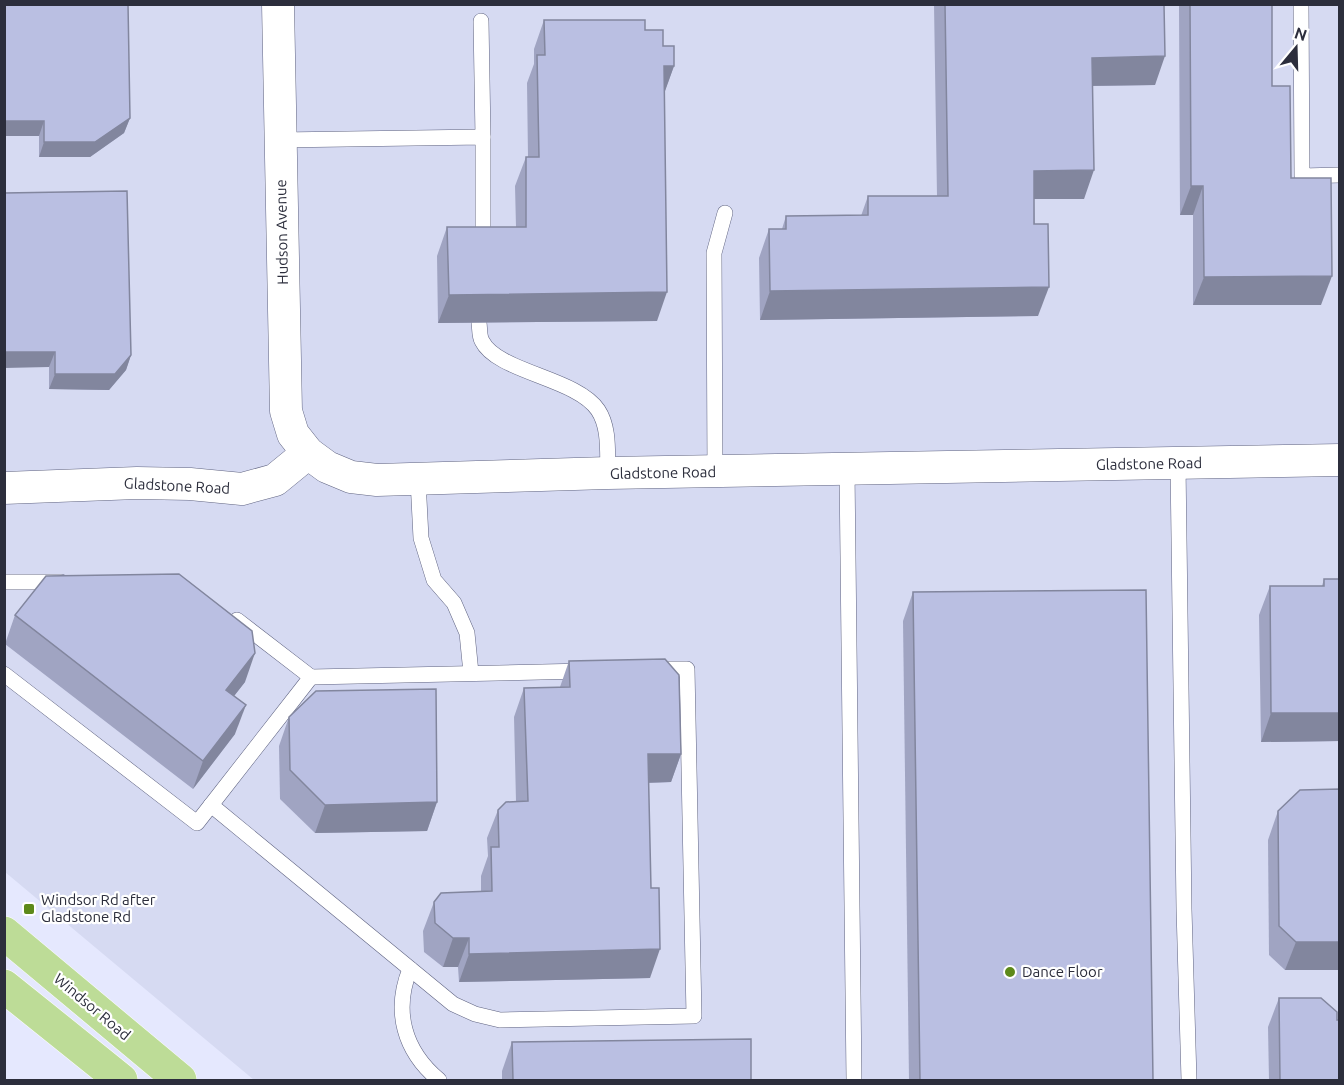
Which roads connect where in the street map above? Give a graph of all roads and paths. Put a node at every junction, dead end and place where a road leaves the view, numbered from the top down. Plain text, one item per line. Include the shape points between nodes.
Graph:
1 (278, 4) edge
2 (1300, 4) edge
3 (481, 21) dead end
4 (483, 137) junction
5 (280, 140) junction
6 (1340, 175) edge
7 (725, 213) dead end
8 (483, 255) edge
9 (479, 323) edge
10 (308, 453) junction
11 (1340, 460) edge
12 (1179, 464) junction
13 (847, 470) junction
14 (715, 472) junction
15 (608, 473) junction
16 (418, 480) junction
17 (4, 488) edge
18 (4, 582) edge
19 (73, 582) edge
20 (222, 608) edge
21 (603, 670) edge
22 (639, 670) edge
23 (471, 673) junction
24 (4, 674) edge
25 (310, 677) junction
26 (211, 805) junction
27 (4, 933) edge
28 (410, 969) junction
29 (4, 986) edge
30 (121, 1080) edge
31 (180, 1080) edge
32 (439, 1080) edge
33 (854, 1080) edge
34 (1189, 1080) edge

1 - 5 street, Hudson Avenue
2 - 6 lane via 1302,176
3 - 4 lane
4 - 5 lane
4 - 8 lane
5 - 10 street, Hudson Avenue via 286,411 293,434
7 - 14 lane via 714,253
9 - 15 lane via 481,340 494,355 585,396 599,411 606,431
10 - 16 street, Gladstone Road via 351,477
10 - 17 street, Gladstone Road via 275,480 242,489 137,483
11 - 12 street, Gladstone Road
12 - 13 street, Gladstone Road
12 - 34 lane
13 - 14 street, Gladstone Road
13 - 33 lane
14 - 15 street, Gladstone Road
15 - 16 street, Gladstone Road
16 - 23 lane via 421,538 434,580 454,603 467,633
18 - 19 lane
20 - 25 lane
21 - 23 lane
22 - 28 lane via 687,669 694,1016 500,1020 453,1004
23 - 25 lane
24 - 26 lane via 197,823
25 - 26 lane
26 - 28 lane
27 - 31 main road, Windsor Road
28 - 32 lane via 401,1002 403,1026 414,1052
29 - 30 main road

